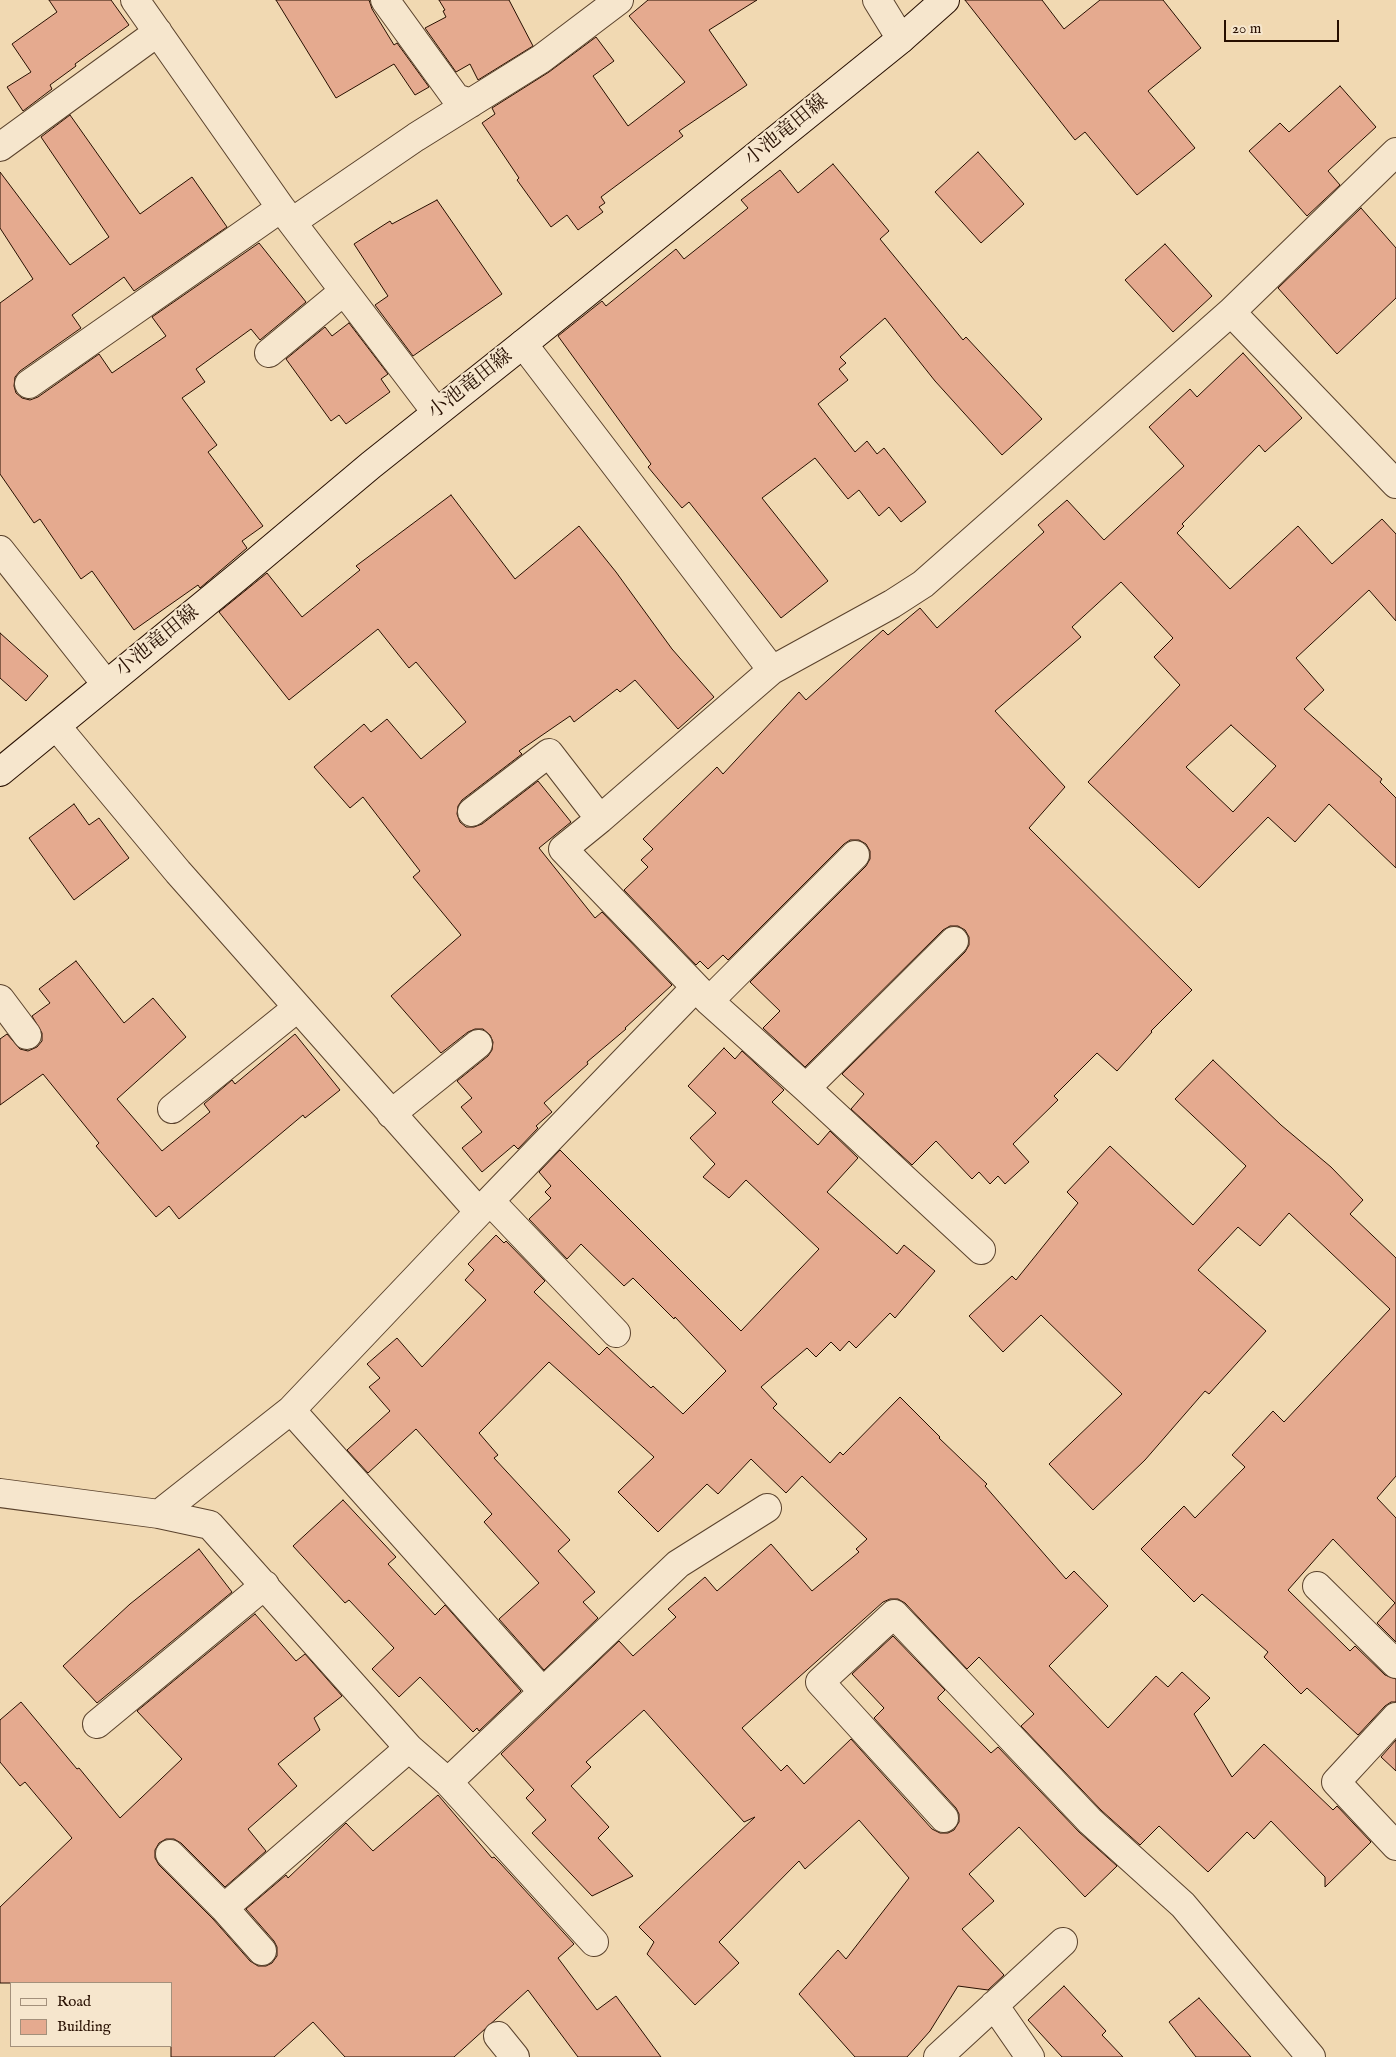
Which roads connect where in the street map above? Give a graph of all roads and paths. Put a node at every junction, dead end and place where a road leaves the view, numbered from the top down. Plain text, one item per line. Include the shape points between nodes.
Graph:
1 (135, 0) edge
2 (385, 0) edge
3 (619, 0) edge
4 (877, 0) edge
5 (945, 0) edge
6 (158, 32) junction
7 (901, 38) junction
8 (471, 102) junction
9 (0, 147) edge
10 (1396, 152) edge
11 (287, 215) junction
12 (344, 291) junction
13 (1231, 312) junction
14 (523, 344) junction
15 (269, 353) dead end
16 (29, 384) dead end
17 (436, 412) junction
18 (1396, 484) edge
19 (0, 550) edge
20 (772, 670) junction
21 (106, 684) junction
22 (57, 726) junction
23 (0, 772) edge
24 (472, 812) dead end
25 (600, 819) junction
26 (855, 854) dead end
27 (954, 941) dead end
28 (702, 995) junction
29 (0, 999) edge
30 (297, 1008) junction
31 (27, 1034) dead end
32 (478, 1044) dead end
33 (806, 1088) junction
34 (172, 1109) dead end
35 (391, 1114) junction
36 (484, 1206) junction
37 (981, 1250) dead end
38 (616, 1333) dead end
39 (291, 1410) junction
40 (0, 1493) edge
41 (767, 1508) dead end
42 (159, 1514) junction
43 (265, 1585) junction
44 (1317, 1586) dead end
45 (1396, 1664) edge
46 (544, 1692) junction
47 (1396, 1717) edge
48 (97, 1724) dead end
49 (409, 1748) junction
50 (448, 1782) junction
51 (944, 1818) dead end
52 (1396, 1846) edge
53 (170, 1854) dead end
54 (224, 1908) junction
55 (594, 1942) dead end
56 (1063, 1942) dead end
57 (262, 1951) dead end
58 (994, 2005) junction
59 (498, 2036) dead end
60 (515, 2057) edge
61 (938, 2057) edge
62 (1030, 2057) edge
63 (1311, 2057) edge

1 - 6 street
2 - 8 street via 456,98
3 - 8 street via 541,59
4 - 7 street
5 - 7 street, 小池竜田線
6 - 9 street
6 - 11 street
7 - 14 street, 小池竜田線
8 - 11 street
10 - 13 street
11 - 12 street
11 - 16 street
12 - 15 street
12 - 17 street
13 - 18 street
13 - 20 street via 922,584
14 - 17 street, 小池竜田線
14 - 20 street
17 - 21 street, 小池竜田線
19 - 21 street
20 - 25 street
21 - 22 street, 小池竜田線
22 - 23 street, 小池竜田線
22 - 30 street
24 - 25 street via 549,753
25 - 28 street via 563,849
26 - 28 street
27 - 33 street
28 - 33 street
28 - 36 street
29 - 31 street
30 - 34 street
30 - 35 street
32 - 35 street
33 - 37 street
35 - 36 street
36 - 38 street
36 - 39 street
39 - 42 street
39 - 46 street
40 - 42 street
41 - 46 street via 678,1564
42 - 43 street via 210,1525
43 - 48 street
43 - 49 street
44 - 45 street
46 - 50 street
47 - 52 street via 1336,1782
49 - 50 street
49 - 54 street
50 - 55 street
51 - 63 street via 820,1682 894,1614 1090,1821 1183,1905
53 - 54 street
54 - 57 street
56 - 58 street
58 - 61 street
58 - 62 street
59 - 60 street

